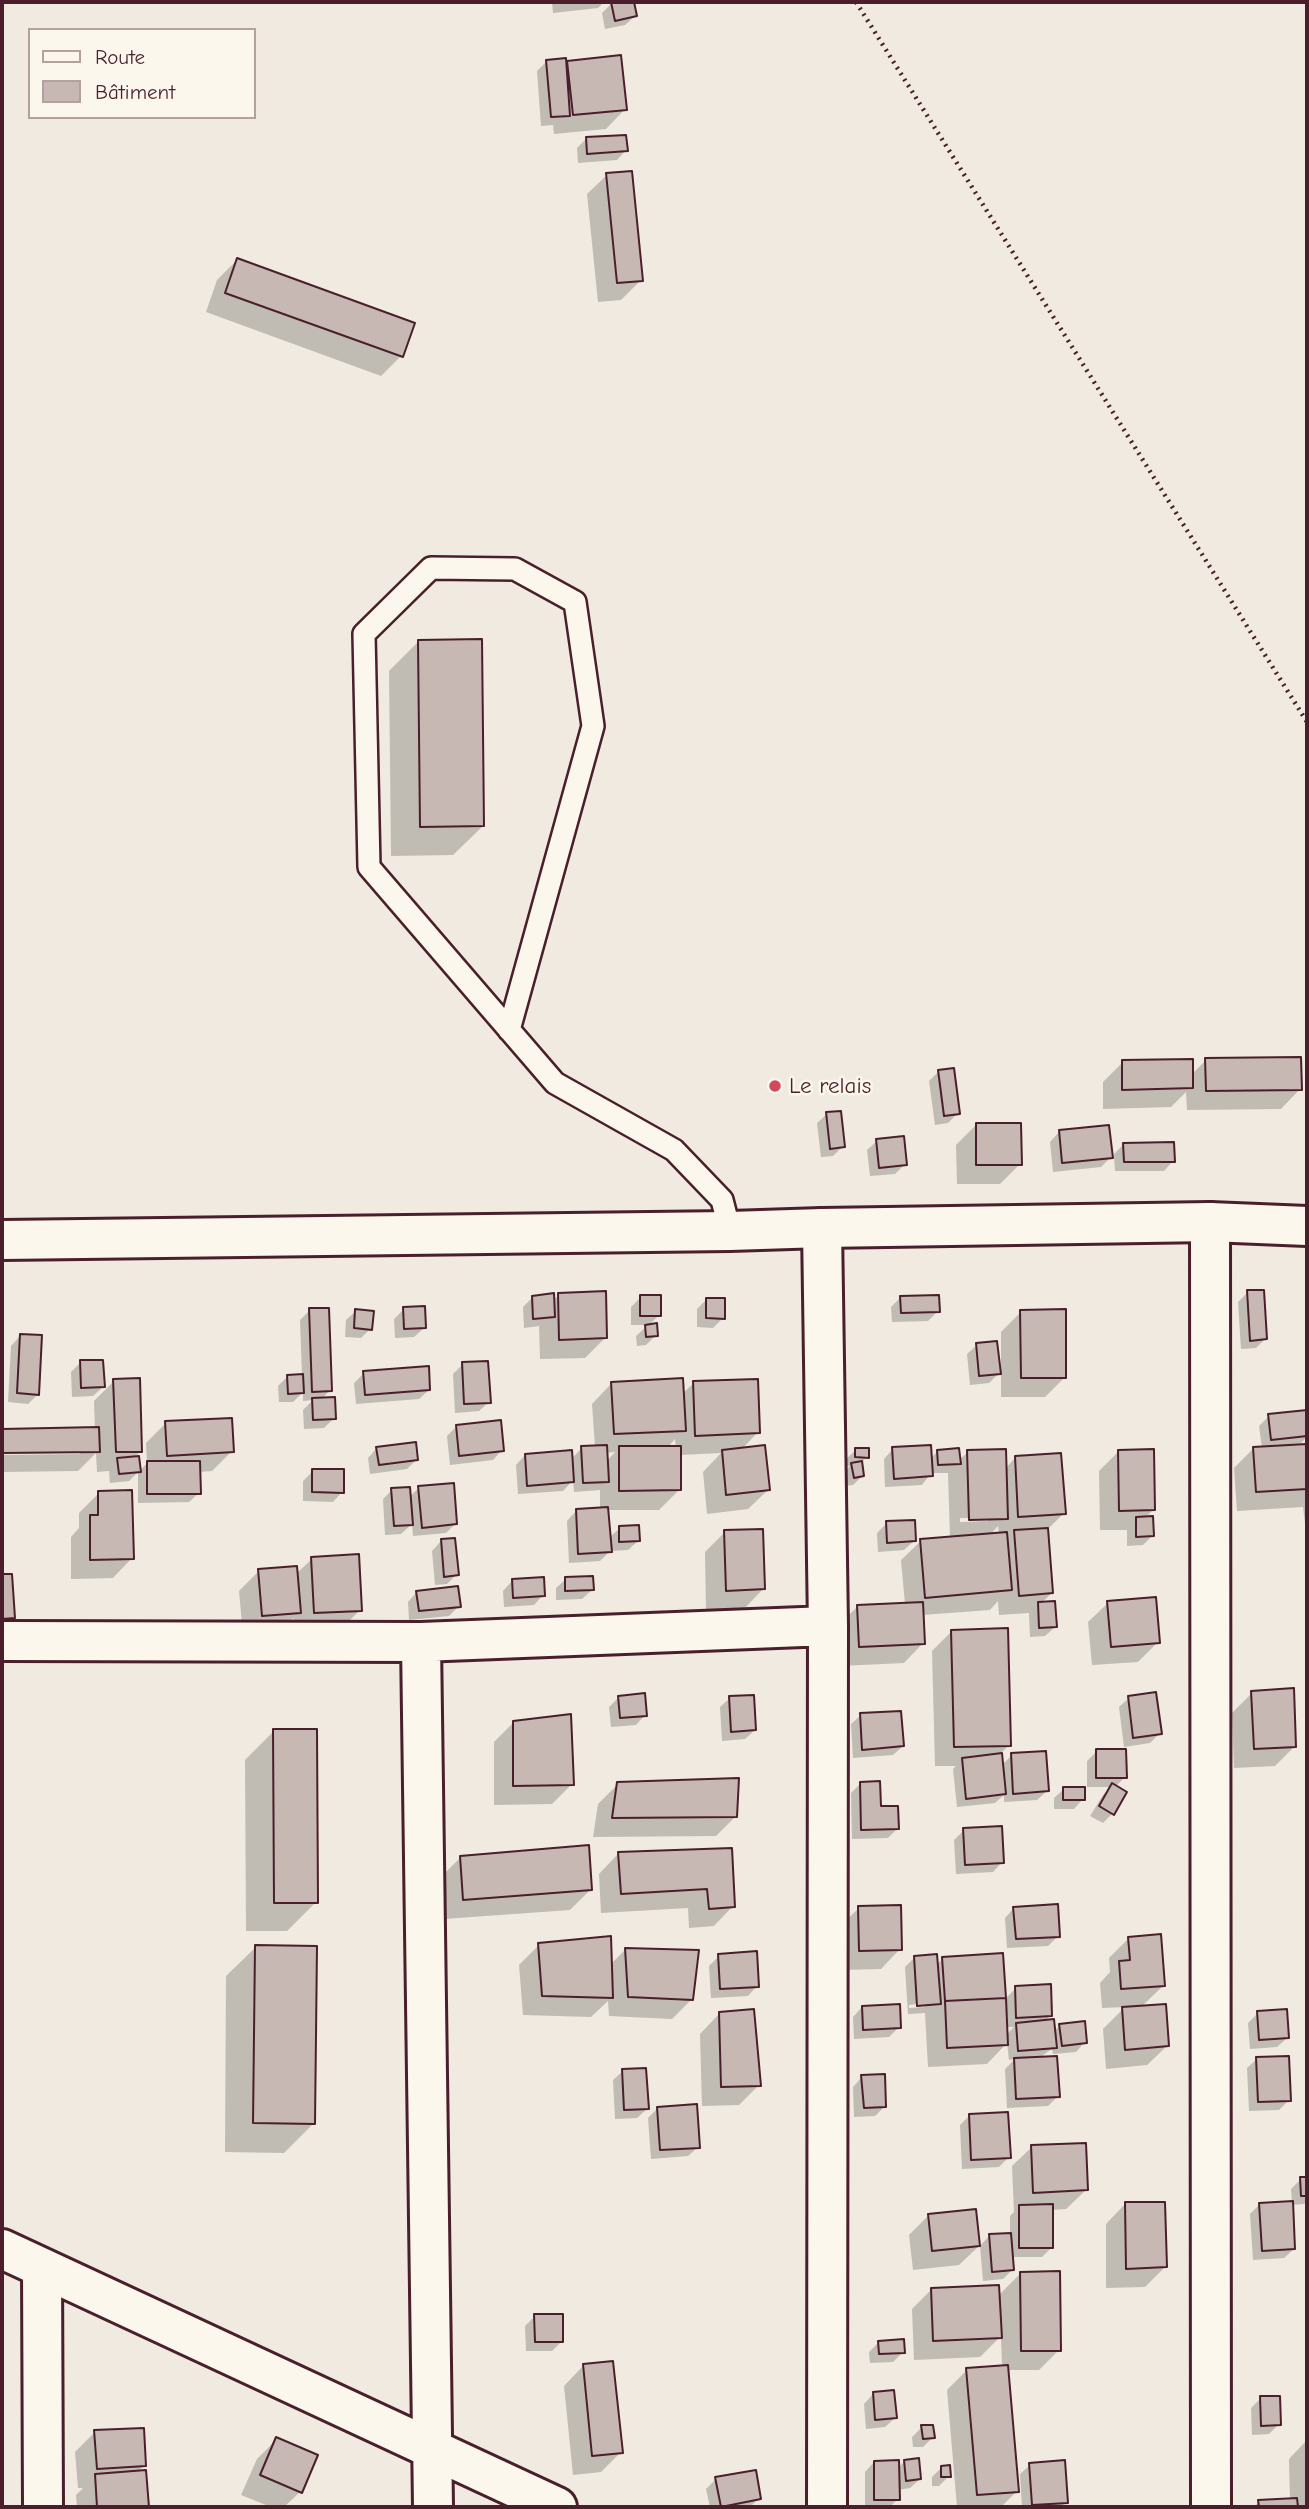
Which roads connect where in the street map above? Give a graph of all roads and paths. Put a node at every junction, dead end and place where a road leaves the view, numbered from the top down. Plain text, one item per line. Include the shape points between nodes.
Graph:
1 (856, 2) edge
2 (1307, 722) edge
3 (509, 1030) junction
4 (1210, 1222) junction
5 (1307, 1226) edge
6 (822, 1228) junction
7 (730, 1231) junction
8 (2, 1240) edge
9 (828, 1626) junction
10 (2, 1641) edge
11 (421, 1642) junction
12 (2, 2249) edge
13 (42, 2268) junction
14 (432, 2449) junction
15 (43, 2507) edge
16 (433, 2507) edge
17 (557, 2507) edge
18 (827, 2507) edge
19 (1211, 2507) edge

1 - 2 path
3 - 3 lane via 369,867 364,634 431,568 515,569 575,603 593,726
3 - 7 lane via 555,1083 674,1150 722,1200
4 - 5 street
4 - 6 street
4 - 19 street
6 - 7 street
6 - 9 street
7 - 8 street
9 - 11 street
9 - 18 street
10 - 11 street
11 - 14 street
12 - 13 street
13 - 14 street
13 - 15 street
14 - 16 street
14 - 17 street

